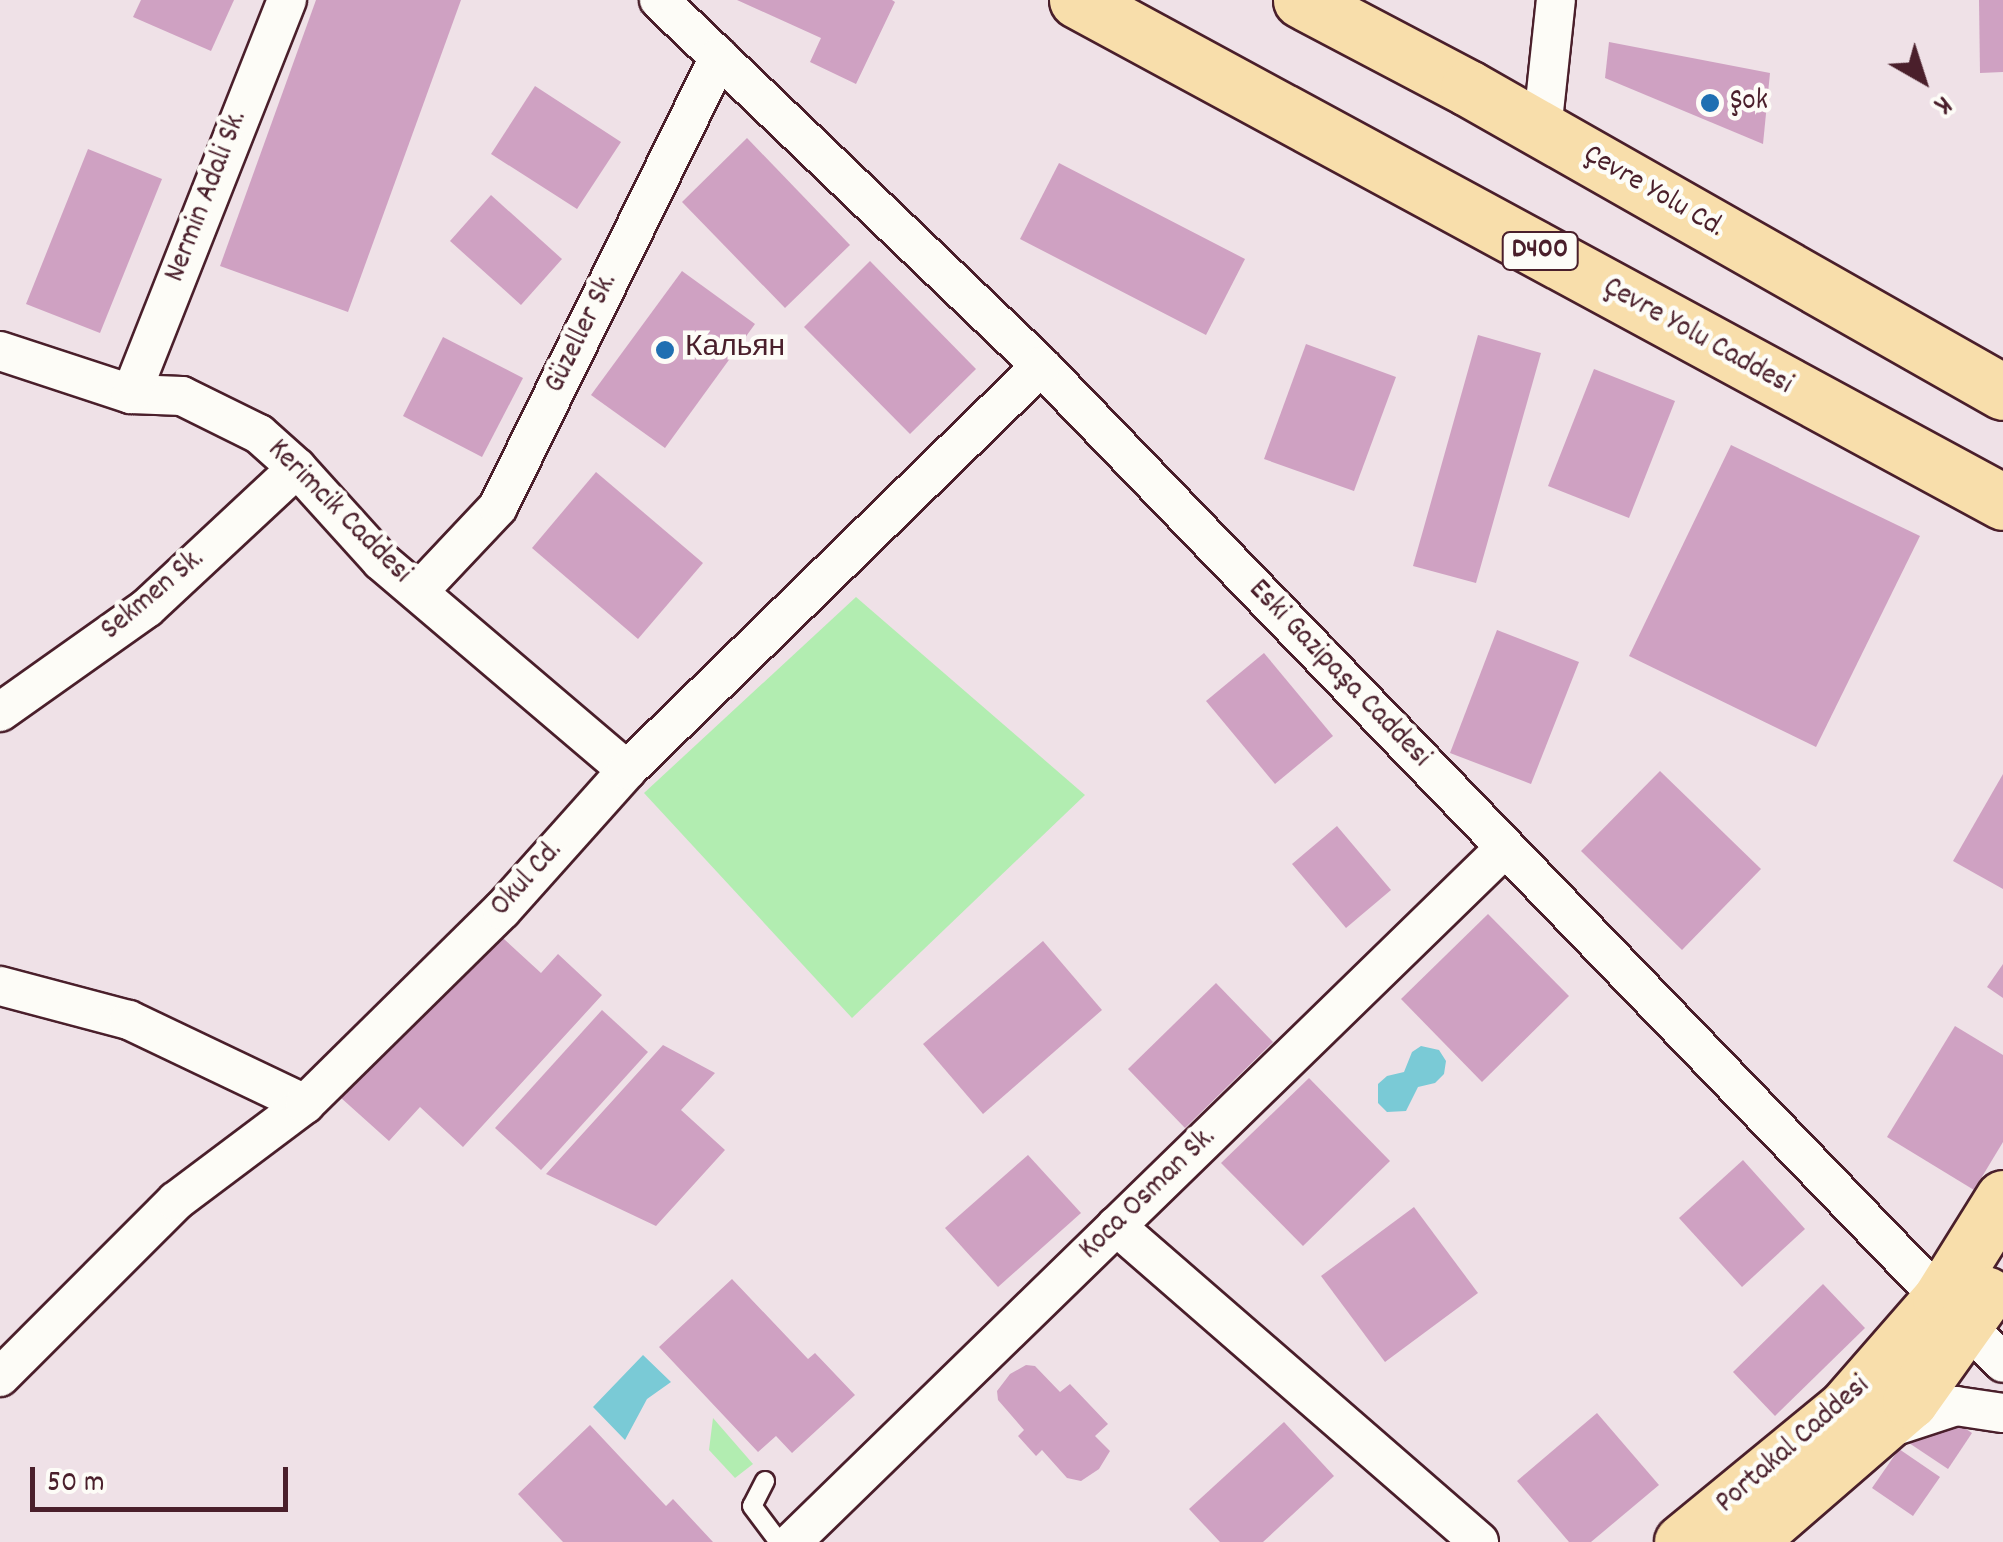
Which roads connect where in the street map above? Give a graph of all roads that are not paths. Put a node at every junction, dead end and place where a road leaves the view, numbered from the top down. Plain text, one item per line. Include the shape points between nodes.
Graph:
1 (287, 0) edge
2 (659, 0) edge
3 (1077, 0) edge
4 (1301, 0) edge
5 (1556, 0) edge
6 (719, 56) junction
7 (1542, 130) junction
8 (0, 351) edge
9 (1041, 366) junction
10 (2003, 392) edge
11 (131, 394) junction
12 (297, 468) junction
13 (2003, 502) edge
14 (418, 592) junction
15 (0, 712) edge
16 (627, 770) junction
17 (1505, 848) junction
18 (0, 986) edge
19 (305, 1104) junction
20 (2003, 1198) edge
21 (1116, 1226) junction
22 (2003, 1268) edge
23 (1953, 1312) junction
24 (2003, 1363) edge
25 (0, 1377) edge
26 (2003, 1413) edge
27 (1879, 1432) junction
28 (764, 1481) dead end
29 (779, 1542) edge
30 (792, 1542) edge
31 (1479, 1542) edge
32 (1682, 1542) edge
33 (1746, 1542) edge

1 - 11 street, Nermin Adali Sk.
2 - 6 street, Eski Gazipaşa Caddesi
3 - 13 main road, Çevre Yolu Caddesi / D400
4 - 7 main road, Çevre Yolu Cd.
5 - 7 street
6 - 9 street, Eski Gazipaşa Caddesi
6 - 14 street, Güzeller Sk. via 498,507
7 - 10 main road, Çevre Yolu Cd.
8 - 11 street, Kerimcik Caddesi
9 - 16 street, Okul Cd.
9 - 17 street, Eski Gazipaşa Caddesi
11 - 12 street, Kerimcik Caddesi via 182,396 259,434
12 - 14 street, Kerimcik Caddesi via 380,561
12 - 15 street, Sekmen Sk. via 146,608
14 - 16 street, Kerimcik Caddesi
16 - 19 street, Okul Cd. via 502,910
17 - 21 street, Koca Osman Sk.
17 - 23 street, Eski Gazipaşa Caddesi
18 - 19 street via 129,1020
19 - 25 street, Okul Cd. via 176,1201
20 - 23 main road, Portakal Caddesi
21 - 30 street, Koca Osman Sk.
21 - 31 street
22 - 23 main road, Portakal Caddesi
23 - 24 street, Eski Gazipaşa Caddesi
23 - 27 main road, Portakal Caddesi via 1910,1400
23 - 32 main road, Portakal Caddesi
26 - 27 street via 1956,1406
27 - 33 main road, Portakal Caddesi
28 - 29 lane via 752,1506

